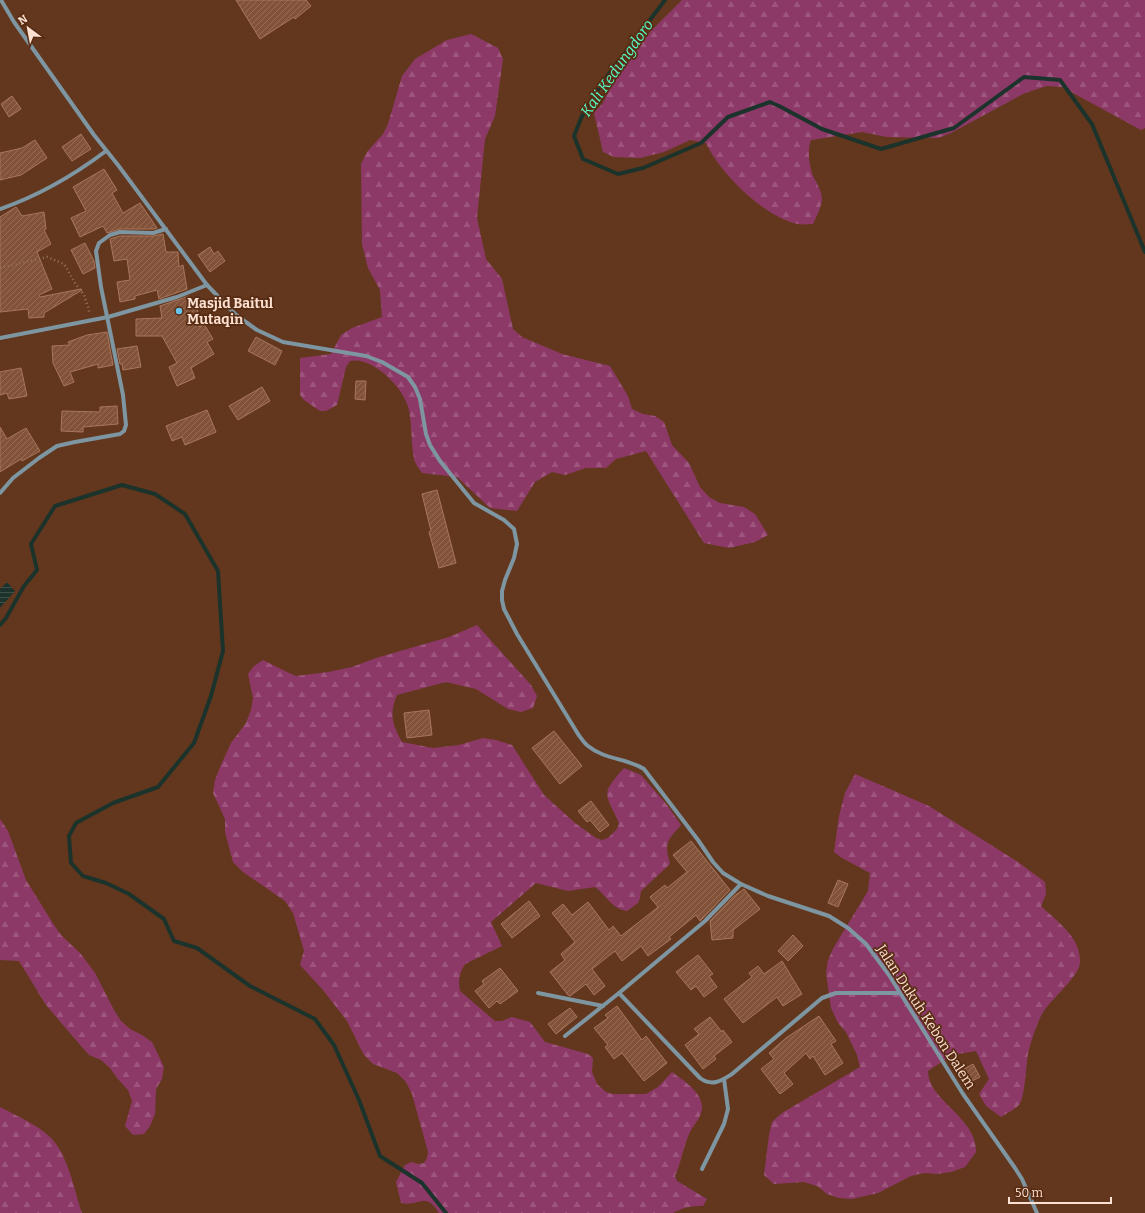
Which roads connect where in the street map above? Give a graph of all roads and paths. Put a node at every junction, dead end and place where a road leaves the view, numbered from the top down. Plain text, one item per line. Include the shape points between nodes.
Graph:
1 (1, 0) edge
2 (106, 151) junction
3 (0, 210) edge
4 (166, 229) junction
5 (0, 268) edge
6 (207, 285) junction
7 (108, 317) junction
8 (88, 320) junction
9 (0, 338) edge
10 (0, 493) edge
11 (741, 884) junction
12 (538, 993) dead end
13 (619, 993) junction
14 (900, 993) junction
15 (603, 1006) junction
16 (566, 1036) dead end
17 (724, 1079) junction
18 (702, 1169) dead end
19 (1036, 1213) edge

1 - 2 street, Jalan Dukuh Kebon Dalem
2 - 3 street via 58,182
2 - 4 street, Jalan Dukuh Kebon Dalem
4 - 6 street, Jalan Dukuh Kebon Dalem
4 - 7 street via 153,233 120,232 99,243 96,251 97,263
5 - 8 path via 47,257 64,264 84,295 89,310
6 - 7 street via 177,297
6 - 11 street, Jalan Dukuh Kebon Dalem via 236,315 272,338 366,356 408,377 416,387 426,434 440,461 474,503 504,520 514,529 517,544 502,591 504,609 578,734 595,751 644,769 718,868
7 - 8 street
7 - 10 street via 123,395 126,425 124,431 120,434 58,446 18,474
8 - 9 street
11 - 13 street via 705,921
11 - 14 street, Jalan Dukuh Kebon Dalem via 768,896 829,916 843,924 866,944
12 - 15 street
13 - 15 street
13 - 17 street via 704,1082 712,1083
14 - 17 street via 836,993 822,998
14 - 19 street, Jalan Dukuh Kebon Dalem via 962,1094 1015,1168
15 - 16 street
17 - 18 street via 728,1109 724,1124

